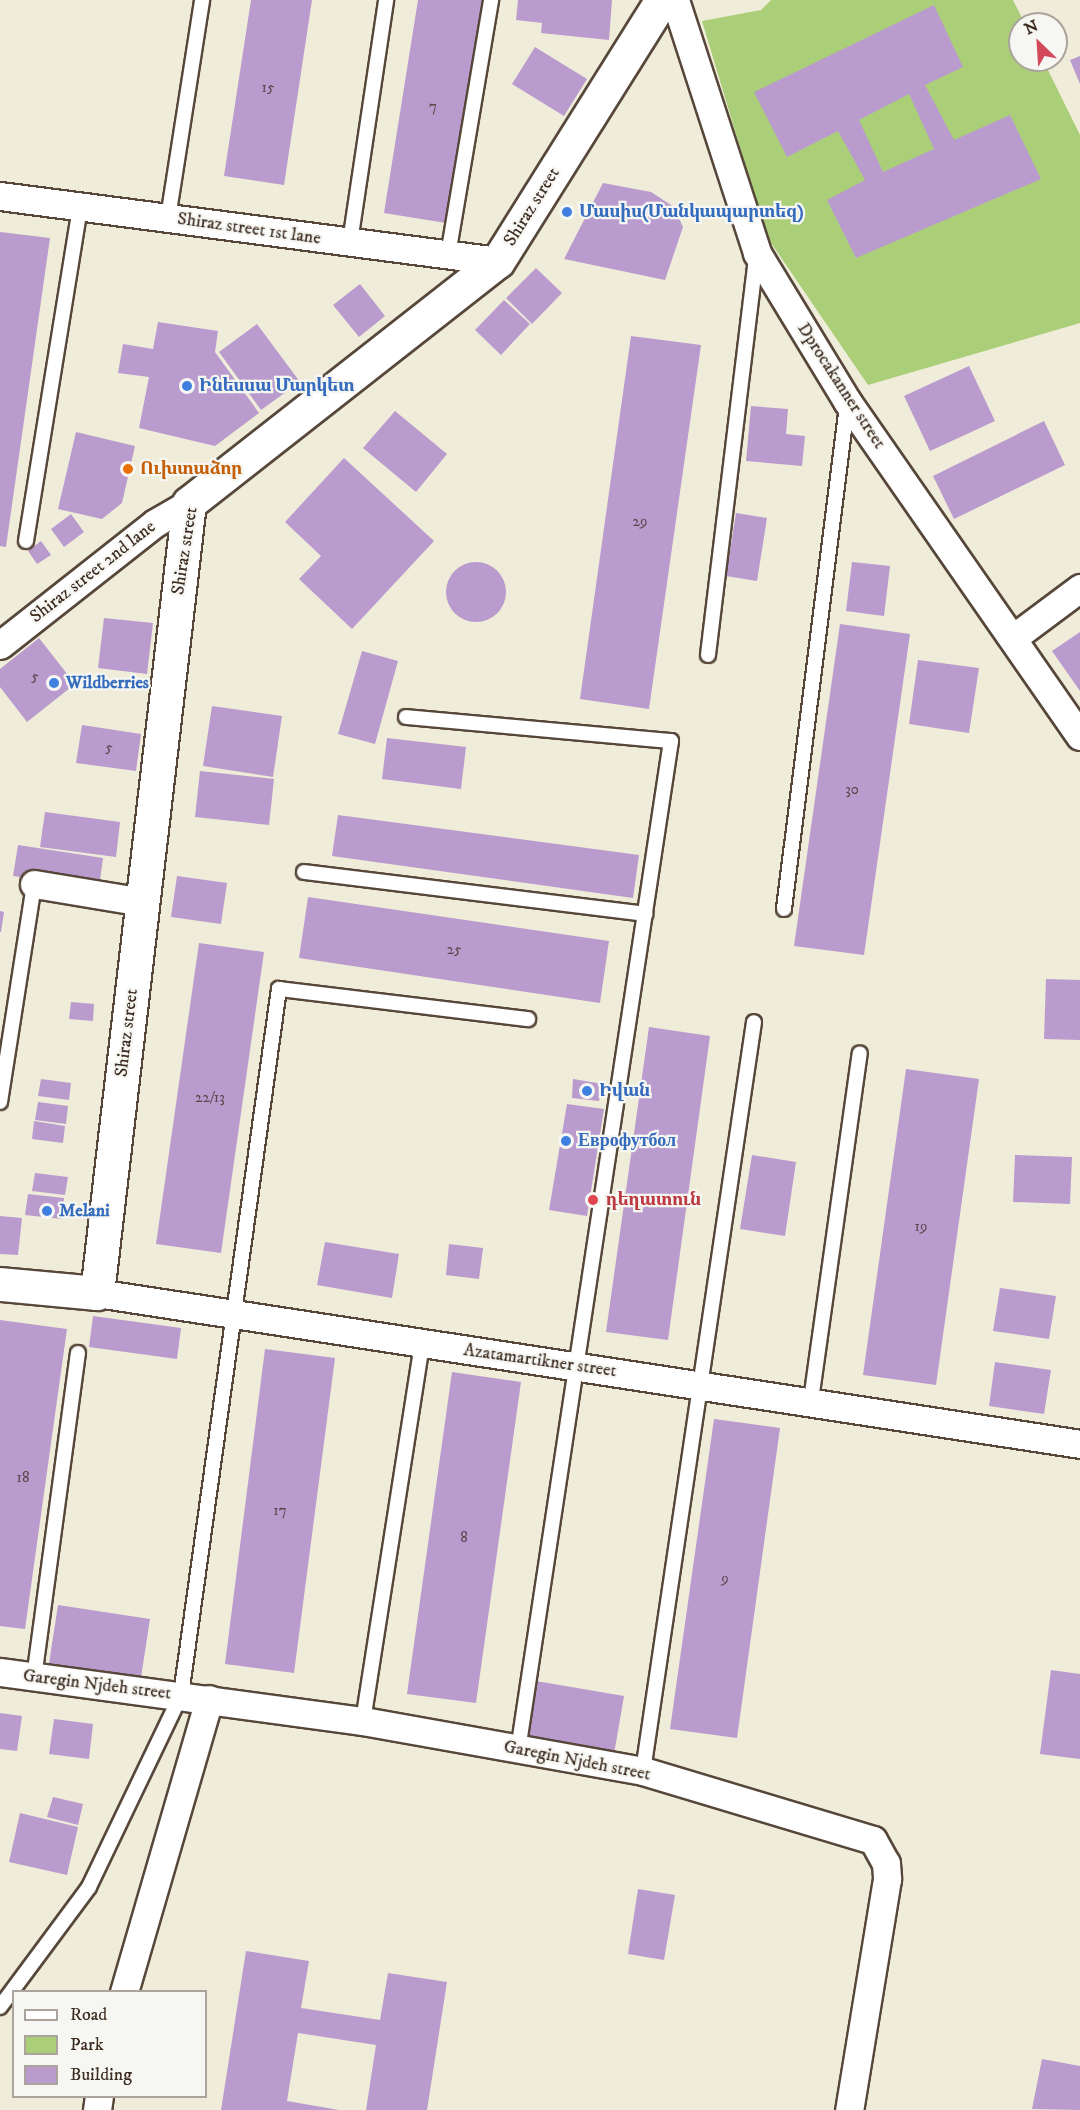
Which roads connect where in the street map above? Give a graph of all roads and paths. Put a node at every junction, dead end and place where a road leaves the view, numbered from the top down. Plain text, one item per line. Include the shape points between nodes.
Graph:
1 (202, 0) edge
2 (386, 0) edge
3 (491, 0) edge
4 (662, 0) edge
5 (675, 0) edge
6 (0, 196) edge
7 (80, 207) junction
8 (168, 218) junction
9 (350, 242) junction
10 (757, 253) junction
11 (448, 255) junction
12 (498, 261) junction
13 (847, 401) junction
14 (189, 503) junction
15 (26, 541) dead end
16 (1080, 588) edge
17 (1013, 638) junction
18 (0, 645) edge
19 (708, 655) dead end
20 (405, 717) dead end
21 (1080, 736) edge
22 (304, 872) dead end
23 (34, 884) joint
24 (142, 902) junction
25 (784, 909) dead end
26 (645, 914) junction
27 (528, 1019) dead end
28 (754, 1022) dead end
29 (860, 1053) dead end
30 (0, 1102) edge
31 (0, 1284) edge
32 (97, 1293) junction
33 (234, 1315) junction
34 (422, 1344) junction
35 (78, 1353) dead end
36 (576, 1366) junction
37 (700, 1384) junction
38 (811, 1400) junction
39 (1080, 1444) edge
40 (0, 1672) edge
41 (34, 1678) junction
42 (181, 1695) junction
43 (209, 1699) junction
44 (363, 1720) junction
45 (518, 1750) junction
46 (643, 1771) junction
47 (13, 1990) edge
48 (125, 1990) edge
49 (12, 1991) edge
50 (0, 2007) edge
51 (849, 2110) edge

1 - 8 lane
2 - 9 lane
3 - 11 lane
4 - 12 street, Shiraz street
5 - 10 street, Dprocakanner street
6 - 7 street, Shiraz street 1st lane
7 - 8 street, Shiraz street 1st lane
7 - 15 lane
8 - 9 street, Shiraz street 1st lane
9 - 11 street, Shiraz street 1st lane
10 - 13 street, Dprocakanner street
10 - 19 lane
11 - 12 street, Shiraz street 1st lane
12 - 14 street, Shiraz street
13 - 17 street, Dprocakanner street
13 - 25 lane
14 - 18 street, Shiraz street 2nd lane via 155,523
14 - 24 street, Shiraz street
16 - 17 street
17 - 21 street, Dprocakanner street
20 - 26 lane via 671,741
22 - 26 lane
23 - 24 street
23 - 30 lane
24 - 32 street, Shiraz street
26 - 36 lane
27 - 33 lane via 279,989
28 - 37 lane
29 - 38 lane
31 - 32 street, Azatamartikner street
32 - 33 street, Azatamartikner street
33 - 34 street, Azatamartikner street
33 - 42 lane
34 - 36 street, Azatamartikner street
34 - 44 lane
35 - 41 lane
36 - 37 street, Azatamartikner street
36 - 45 lane
37 - 38 street, Azatamartikner street
37 - 46 lane
38 - 39 street, Azatamartikner street
40 - 41 street, Garegin Njdeh street
41 - 42 street, Garegin Njdeh street
42 - 43 street, Garegin Njdeh street
42 - 47 lane via 89,1887
43 - 44 street, Garegin Njdeh street
43 - 48 street
44 - 45 street, Garegin Njdeh street
45 - 46 street, Garegin Njdeh street
46 - 51 street, Garegin Njdeh street via 873,1840 886,1863 887,1879
49 - 50 lane

